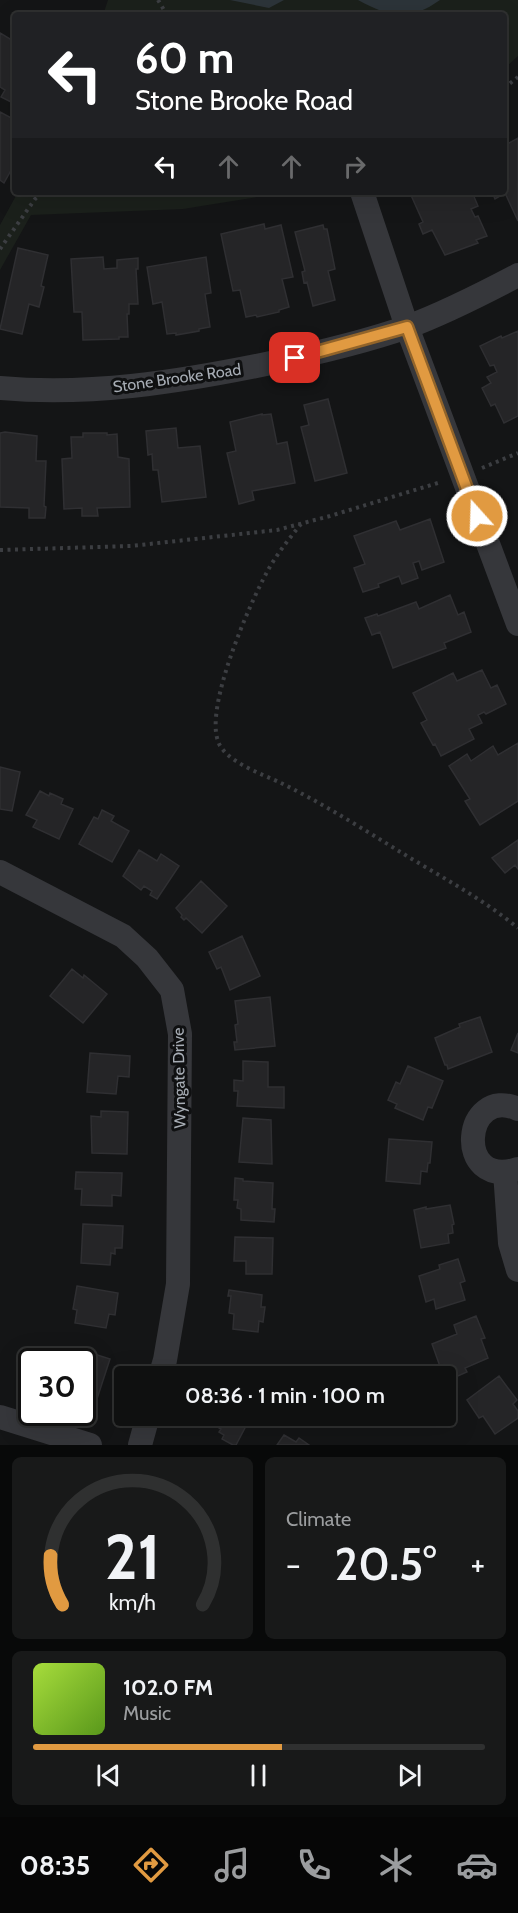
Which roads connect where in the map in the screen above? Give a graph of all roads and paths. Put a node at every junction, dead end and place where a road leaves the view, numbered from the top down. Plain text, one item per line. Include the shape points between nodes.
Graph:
1 (40, 195) edge
2 (363, 195) edge
3 (0, 249) edge
4 (518, 274) edge
5 (407, 327) junction
6 (0, 388) edge
7 (518, 453) edge
8 (462, 476) junction
9 (301, 524) junction
10 (0, 550) edge
11 (518, 624) edge
12 (0, 872) edge
13 (518, 928) edge
14 (518, 1109) edge
15 (512, 1170) edge
16 (518, 1270) edge
17 (163, 1366) edge
18 (0, 1417) edge
19 (145, 1426) edge
20 (90, 1445) edge
21 (140, 1445) edge

1 - 3 path
2 - 5 street
4 - 5 street, Stone Brooke Road
5 - 6 street, Stone Brooke Road via 316,353 152,385 74,390
5 - 8 street
7 - 8 path
8 - 9 path
8 - 11 street
9 - 10 path via 131,546
9 - 13 path via 267,573 240,633 220,692 215,724 218,742 227,755 392,846 494,908
12 - 17 street, Wyngate Drive via 123,936 172,990 180,1034 178,1284
14 - 15 street via 493,1108 484,1113 473,1130 473,1150 478,1159 495,1170
15 - 16 street via 510,1244
18 - 20 street
19 - 21 street

